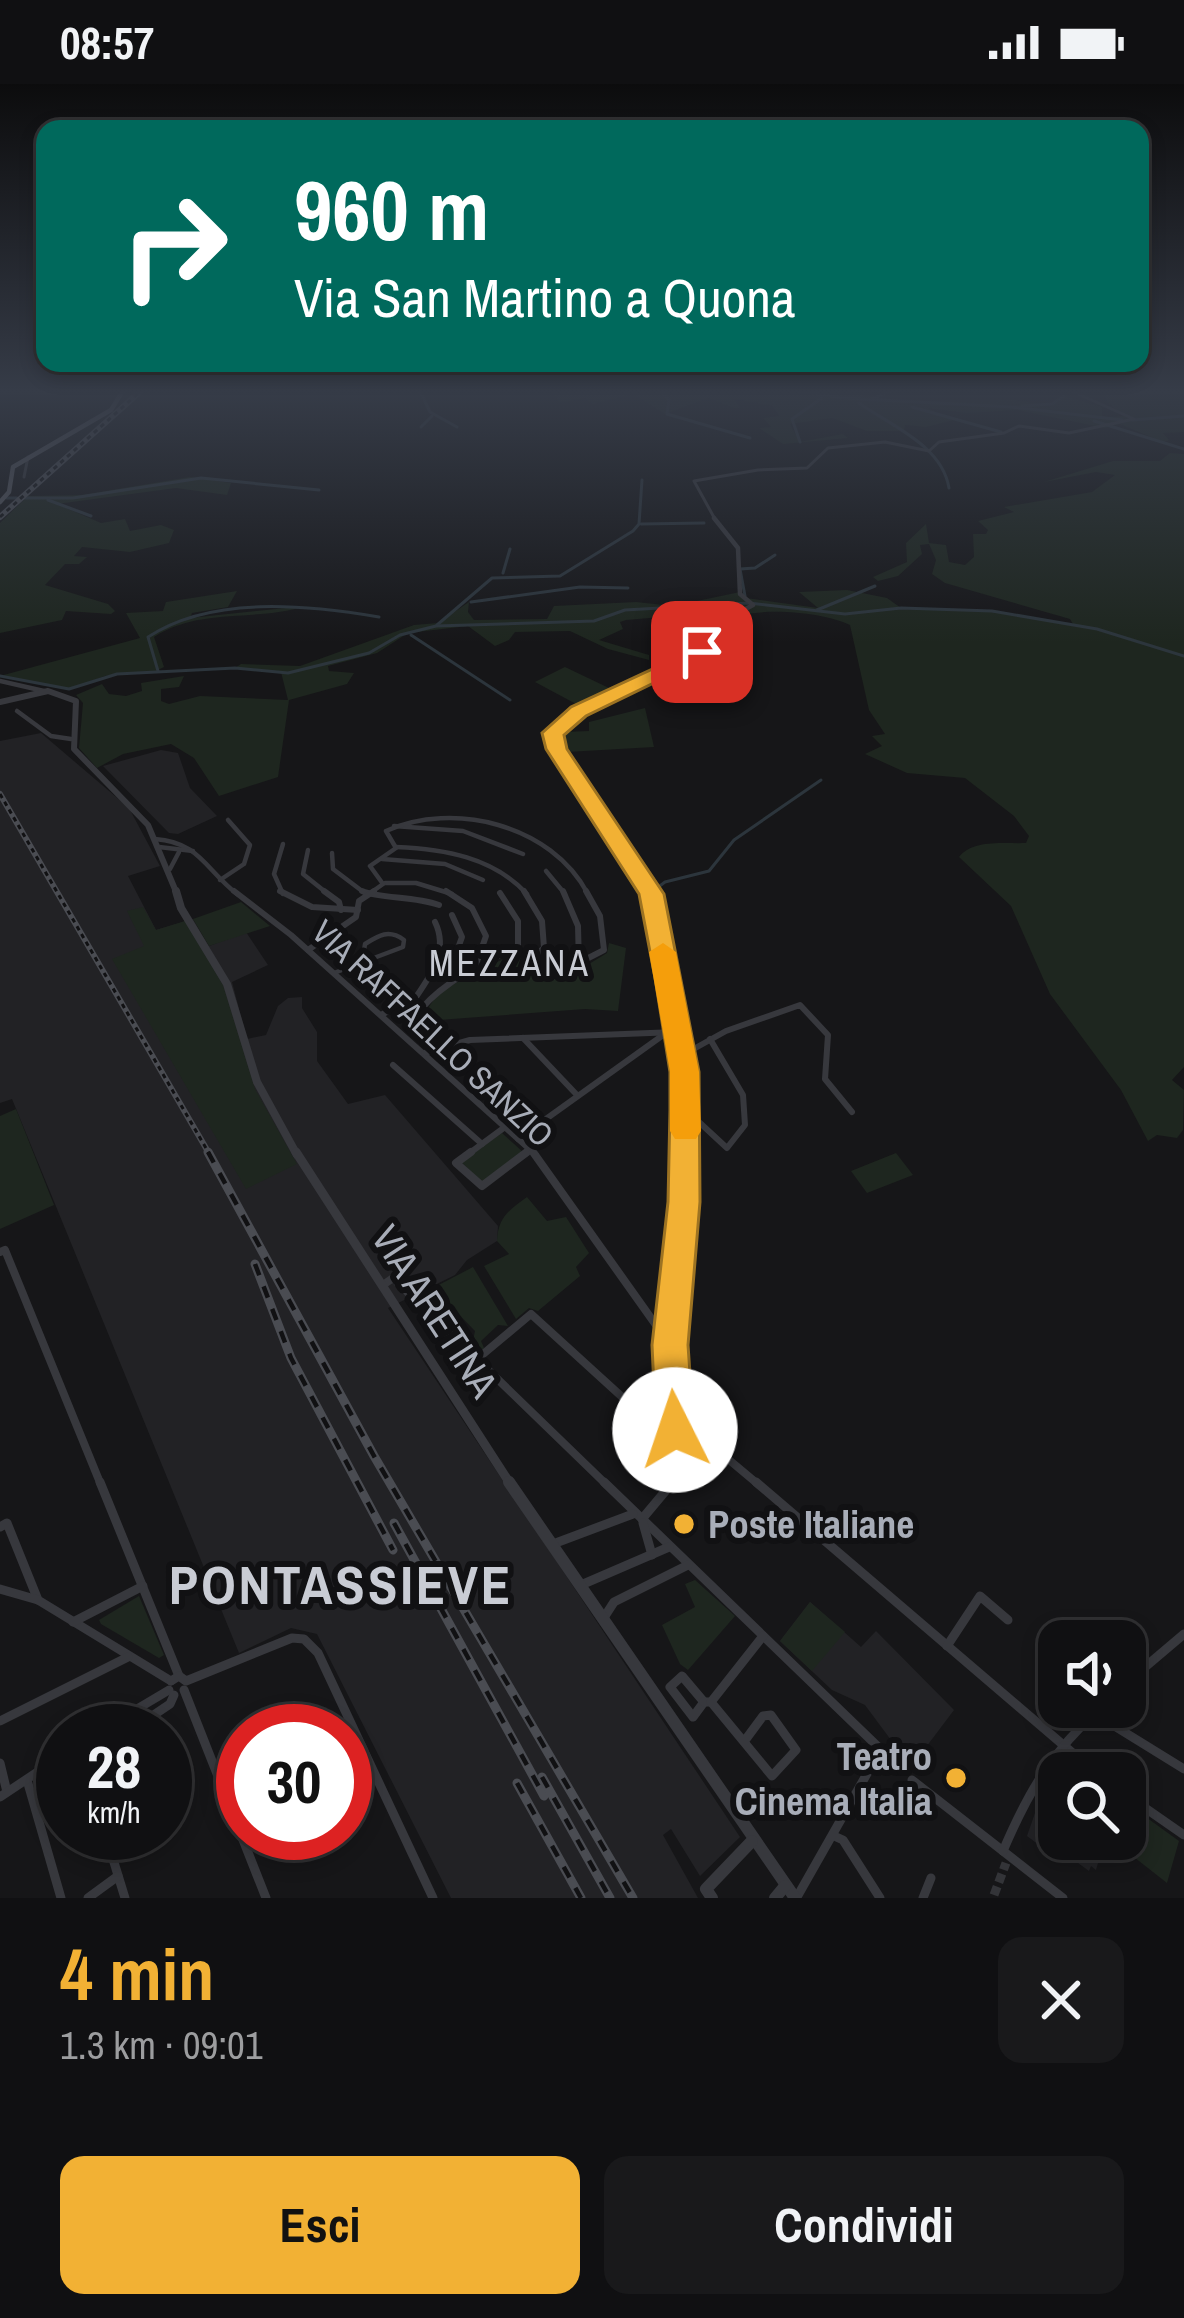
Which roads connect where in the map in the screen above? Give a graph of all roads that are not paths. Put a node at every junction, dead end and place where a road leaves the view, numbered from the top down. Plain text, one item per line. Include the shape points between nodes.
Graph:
1 (12, 474) edge
2 (25, 474) edge
3 (737, 474) edge
4 (23, 477) dead end
5 (0, 502) edge
6 (0, 682) edge
7 (17, 691) junction
8 (0, 702) edge
9 (17, 711) dead end
10 (71, 739) junction
11 (228, 820) dead end
12 (396, 824) junction
13 (159, 842) junction
14 (283, 844) dead end
15 (396, 847) junction
16 (185, 849) junction
17 (308, 850) dead end
18 (196, 853) junction
19 (332, 853) dead end
20 (523, 854) dead end
21 (378, 858) junction
22 (170, 869) junction
23 (546, 871) dead end
24 (220, 880) junction
25 (483, 880) dead end
26 (384, 883) junction
27 (500, 893) dead end
28 (368, 895) junction
29 (439, 905) dead end
30 (341, 910) junction
31 (358, 910) junction
32 (452, 915) dead end
33 (435, 922) dead end
34 (308, 950) junction
35 (518, 951) junction
36 (363, 957) junction
37 (533, 957) junction
38 (578, 967) junction
39 (474, 970) junction
40 (334, 973) junction
41 (452, 981) junction
42 (409, 1009) junction
43 (381, 1015) junction
44 (670, 1034) junction
45 (523, 1038) junction
46 (710, 1039) junction
47 (424, 1053) junction
48 (681, 1056) junction
49 (393, 1065) dead end
50 (577, 1095) junction
51 (686, 1110) junction
52 (852, 1112) dead end
53 (505, 1127) junction
54 (518, 1139) junction
55 (482, 1144) junction
56 (530, 1150) junction
57 (0, 1252) edge
58 (380, 1286) junction
59 (670, 1345) junction
60 (476, 1360) junction
61 (674, 1425) junction
62 (638, 1517) junction
63 (0, 1527) edge
64 (553, 1544) junction
65 (669, 1546) junction
66 (652, 1555) junction
67 (688, 1565) junction
68 (581, 1585) junction
69 (142, 1586) junction
70 (0, 1589) edge
71 (38, 1600) junction
72 (603, 1620) junction
73 (1008, 1620) dead end
74 (73, 1622) junction
75 (763, 1636) junction
76 (1183, 1636) edge
77 (947, 1646) junction
78 (128, 1657) junction
79 (1146, 1667) edge
80 (177, 1686) junction
81 (146, 1704) edge
82 (170, 1704) edge
83 (0, 1721) edge
84 (1078, 1728) edge
85 (1124, 1728) edge
86 (746, 1739) junction
87 (1059, 1746) junction
88 (880, 1749) junction
89 (1067, 1752) edge
90 (0, 1763) edge
91 (900, 1768) dead end
92 (1184, 1769) edge
93 (36, 1774) edge
94 (27, 1780) junction
95 (912, 1780) dead end
96 (4, 1795) edge
97 (1146, 1809) edge
98 (1184, 1835) edge
99 (834, 1836) junction
100 (752, 1841) junction
101 (1006, 1856) junction
102 (113, 1860) edge
103 (118, 1876) junction
104 (931, 1878) dead end
105 (788, 1895) edge
106 (61, 1898) edge
107 (88, 1898) edge
108 (125, 1898) edge
109 (266, 1898) edge
110 (433, 1898) edge
111 (712, 1898) edge
112 (880, 1898) edge
113 (923, 1898) edge
114 (1063, 1898) edge

1 - 5 main road
2 - 4 street
3 - 44 street via 694,481 738,548 740,594 753,605 728,618 702,652 578,712 553,733 652,894
6 - 7 street, VIA ARETINA
7 - 8 street, VIA ARETINA
7 - 10 street, VIA ARETINA via 76,702
9 - 10 street, VIA ARETINA via 51,736
10 - 13 street, VIA ARETINA
11 - 24 street via 250,848 242,866
12 - 15 street via 385,835
12 - 20 street via 468,832
12 - 38 street via 417,814 476,820 557,856 590,893 604,931 603,952
13 - 16 street
13 - 18 street, VIA RAFFAELLO SANZIO via 179,841
13 - 22 street, VIA ARETINA
14 - 30 street via 277,885 304,905
15 - 21 street
15 - 37 street via 460,853 514,882 542,921 544,949
16 - 18 street
16 - 22 street
17 - 30 street via 304,875
18 - 24 street, VIA RAFFAELLO SANZIO
19 - 28 street via 334,871
21 - 25 street via 445,864
21 - 26 street via 370,867
22 - 58 street, VIA ARETINA via 179,904 227,984 272,1115
23 - 38 street via 578,917
24 - 34 street, VIA RAFFAELLO SANZIO
26 - 28 street
26 - 39 street via 429,884 465,901 486,933
27 - 35 street via 518,921
28 - 29 street
28 - 31 street
30 - 31 street
31 - 34 street
32 - 41 street via 462,941
33 - 42 street via 441,954
34 - 40 street, VIA RAFFAELLO SANZIO
35 - 37 street
35 - 39 street
36 - 36 street via 380,957 404,940 383,932 365,944
36 - 40 street
37 - 38 street via 557,973
39 - 41 street
40 - 43 street, VIA RAFFAELLO SANZIO
41 - 42 street
42 - 43 street
43 - 47 street, VIA RAFFAELLO SANZIO
44 - 45 street
44 - 48 street
44 - 50 street
45 - 47 street
45 - 50 street
46 - 48 street
46 - 51 street via 734,1071 746,1133 727,1148
46 - 52 street via 800,1005 828,1035 825,1079
47 - 53 street, VIA RAFFAELLO SANZIO
48 - 51 street
49 - 55 street
50 - 54 street
51 - 59 street
53 - 54 street, VIA RAFFAELLO SANZIO
53 - 55 street
54 - 56 street, VIA RAFFAELLO SANZIO
55 - 56 street via 456,1163 482,1186
56 - 59 street, VIA RAFFAELLO SANZIO
57 - 69 street
58 - 60 street via 393,1278
58 - 64 street, VIA ARETINA
59 - 61 street
60 - 61 street via 531,1314 643,1416
60 - 62 street
61 - 62 street via 688,1464
61 - 77 street via 691,1428
62 - 64 street
62 - 65 street
62 - 66 street
63 - 71 street via 7,1523
64 - 68 street, VIA ARETINA
65 - 66 street
65 - 67 street
66 - 68 street
67 - 72 street via 614,1602
67 - 75 street
68 - 72 street, VIA ARETINA
69 - 74 street
69 - 80 street
70 - 71 street
71 - 74 street
72 - 100 street, VIA ARETINA
73 - 77 street via 980,1596
74 - 78 street
75 - 86 street via 707,1702
75 - 88 street
76 - 79 street
77 - 87 street
78 - 80 street
78 - 83 street
80 - 81 street
80 - 82 street
80 - 109 street
80 - 110 street via 304,1639 318,1653
84 - 87 street
85 - 92 street
86 - 86 street via 772,1775 796,1750 771,1715
87 - 89 street
87 - 101 street via 1019,1813
88 - 91 street
88 - 99 street
90 - 96 street
93 - 94 street
94 - 96 street
94 - 106 street
95 - 101 street
97 - 98 street
99 - 105 street
99 - 112 street
100 - 105 street, VIA ARETINA
100 - 111 street via 706,1889
101 - 114 street
102 - 103 street
103 - 107 street
103 - 108 street
104 - 113 street

